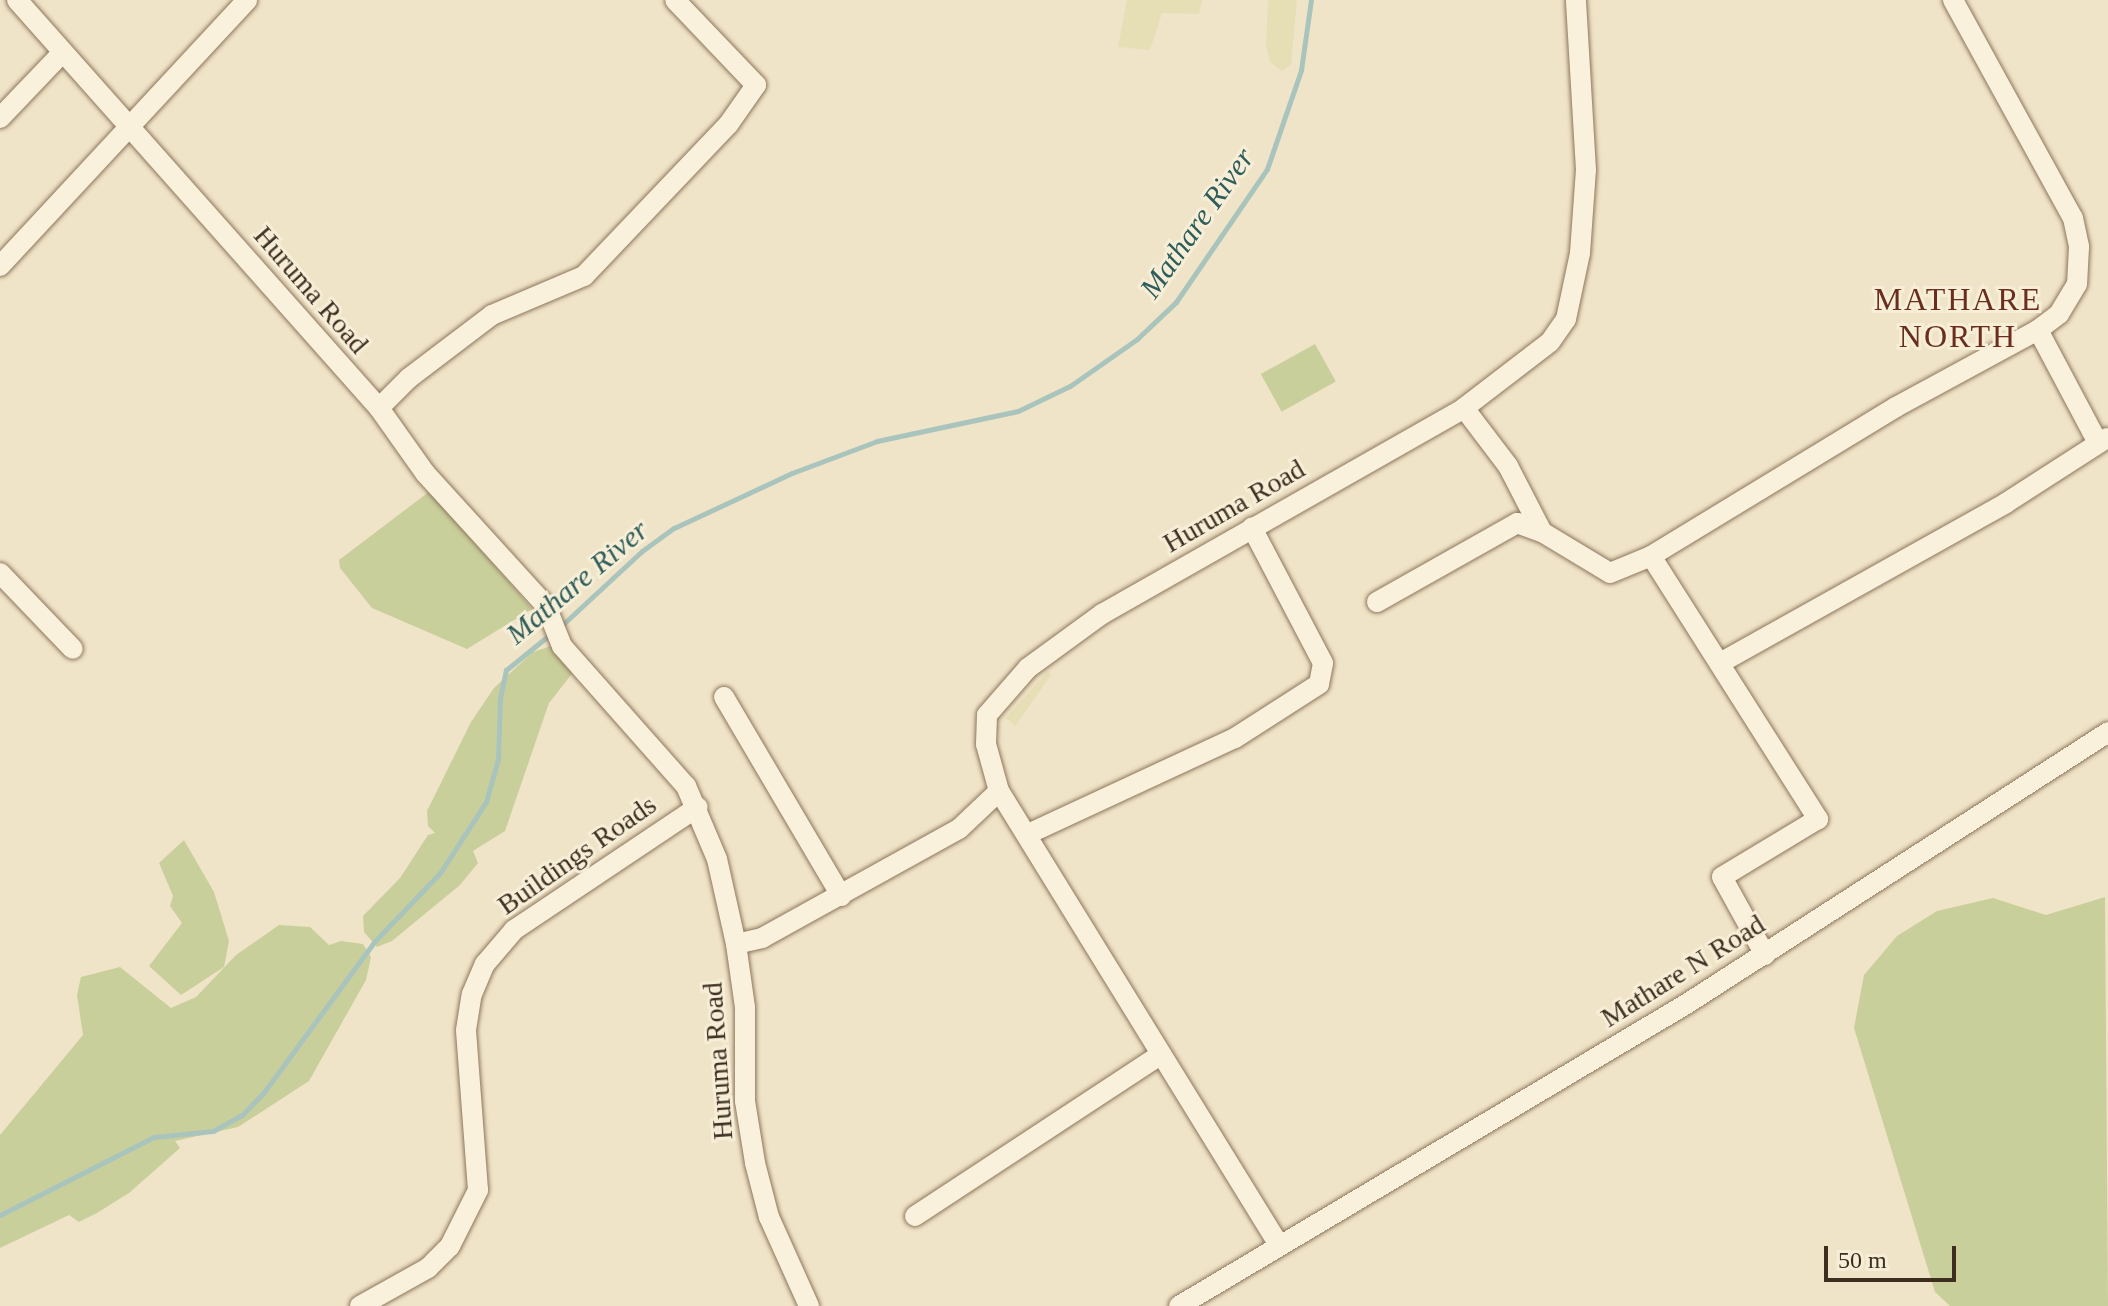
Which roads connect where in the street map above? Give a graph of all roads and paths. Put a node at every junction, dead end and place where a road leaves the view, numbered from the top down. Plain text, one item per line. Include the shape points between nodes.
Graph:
1 (17, 0) edge
2 (247, 0) edge
3 (675, 0) edge
4 (1576, 0) edge
5 (1953, 0) edge
6 (63, 52) junction
7 (0, 118) edge
8 (126, 125) junction
9 (0, 266) edge
10 (2038, 330) junction
11 (379, 408) junction
12 (1464, 408) junction
13 (2103, 440) edge
14 (1252, 528) junction
15 (1542, 532) junction
16 (1651, 556) junction
17 (0, 573) edge
18 (1377, 602) dead end
19 (73, 649) dead end
20 (1720, 663) junction
21 (724, 697) dead end
22 (2108, 732) edge
23 (999, 791) junction
24 (698, 807) junction
25 (1028, 834) junction
26 (841, 896) junction
27 (736, 944) junction
28 (1765, 955) junction
29 (1160, 1055) junction
30 (915, 1216) dead end
31 (1279, 1245) junction
32 (360, 1306) edge
33 (809, 1306) edge
34 (1179, 1306) edge

1 - 6 street, Huruma Road
2 - 8 street
3 - 11 street via 756,85 728,125 584,276 492,315 409,378
4 - 12 street, Huruma Road via 1586,170 1577,286 1566,319 1550,342
5 - 10 street via 2015,105 2078,233 2077,284 2059,314
6 - 7 street
6 - 8 street, Huruma Road
8 - 9 street
8 - 11 street, Huruma Road
10 - 13 street
10 - 16 street via 1896,407
11 - 24 street, Huruma Road via 425,473 546,606 562,646 640,740 675,767
12 - 14 street, Huruma Road
12 - 15 street via 1508,466
13 - 20 street via 2006,503
14 - 23 street, Huruma Road via 1102,614 1028,668 987,715 986,744
14 - 25 street via 1323,663 1319,684 1235,738
15 - 16 street via 1610,573
15 - 18 street via 1523,523 1508,527
16 - 20 street
17 - 19 street
20 - 28 street via 1818,819 1722,877
21 - 26 street
22 - 28 street, Mathare N Road
23 - 25 street
23 - 26 street, Huruma Road via 959,829
24 - 27 street, Huruma Road via 717,859
24 - 32 street, Buildings Roads via 514,930 485,964 472,994 466,1030 478,1190 450,1246 428,1268
25 - 29 street
26 - 27 street, Huruma Road via 762,938
27 - 33 street, Huruma Road via 745,1007 745,1101 755,1163 769,1217
28 - 31 street, Mathare N Road
29 - 30 street
29 - 31 street
31 - 34 street, Mathare N Road

